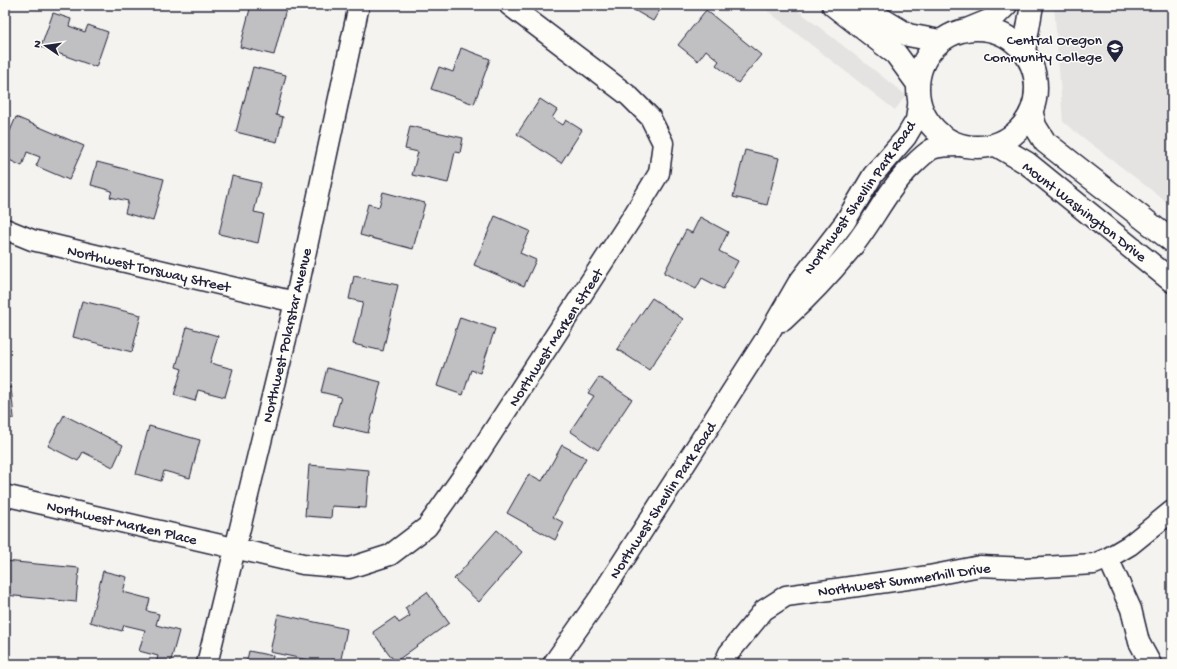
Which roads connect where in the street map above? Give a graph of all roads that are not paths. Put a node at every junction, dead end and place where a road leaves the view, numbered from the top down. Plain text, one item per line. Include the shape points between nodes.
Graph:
1 (359, 5) edge
2 (509, 5) edge
3 (833, 5) edge
4 (862, 5) edge
5 (1006, 5) edge
6 (1032, 5) edge
7 (969, 29) junction
8 (940, 41) junction
9 (1024, 51) junction
10 (918, 92) junction
11 (1032, 114) junction
12 (996, 145) junction
13 (959, 146) junction
14 (5, 229) edge
15 (1172, 241) edge
16 (1172, 280) edge
17 (295, 302) junction
18 (768, 335) junction
19 (8, 496) dead end
20 (1172, 511) edge
21 (235, 549) junction
22 (1108, 558) junction
23 (208, 664) edge
24 (553, 664) edge
25 (724, 664) edge
26 (1151, 664) edge

1 - 17 street, Northwest Polarstar Avenue
2 - 21 street, Northwest Marken Street via 629,96 650,116 663,143 659,173 484,446 427,527 390,555 348,568 303,564
3 - 10 main road via 896,54
4 - 8 main road via 908,35
5 - 7 main road via 991,20
6 - 9 main road
7 - 8 main road via 954,33
7 - 9 main road via 1000,33 1013,40
8 - 10 main road via 921,68
9 - 11 main road via 1033,66 1037,82
10 - 13 main road via 924,115 931,127
10 - 18 street, Northwest Shevlin Park Road via 916,120 906,137 872,175 845,222 798,283
11 - 12 main road via 1022,128
11 - 15 main road, Mount Washington Drive via 1035,126 1045,142
12 - 13 main road via 977,148
12 - 16 main road, Mount Washington Drive via 1026,163
13 - 18 street, Northwest Shevlin Park Road via 932,149 904,173 851,249 812,294
14 - 17 street, Northwest Torsway Street via 32,240
17 - 21 street, Northwest Polarstar Avenue
18 - 24 street, Northwest Shevlin Park Road via 600,597
19 - 21 street, Northwest Marken Place
20 - 22 street, Northwest Summerhill Drive via 1130,545
21 - 23 street, Northwest Polarstar Avenue
22 - 25 street, Northwest Summerhill Drive via 1094,564 1069,566 980,566 786,596 764,610 729,653
22 - 26 street via 1131,609 1139,642

